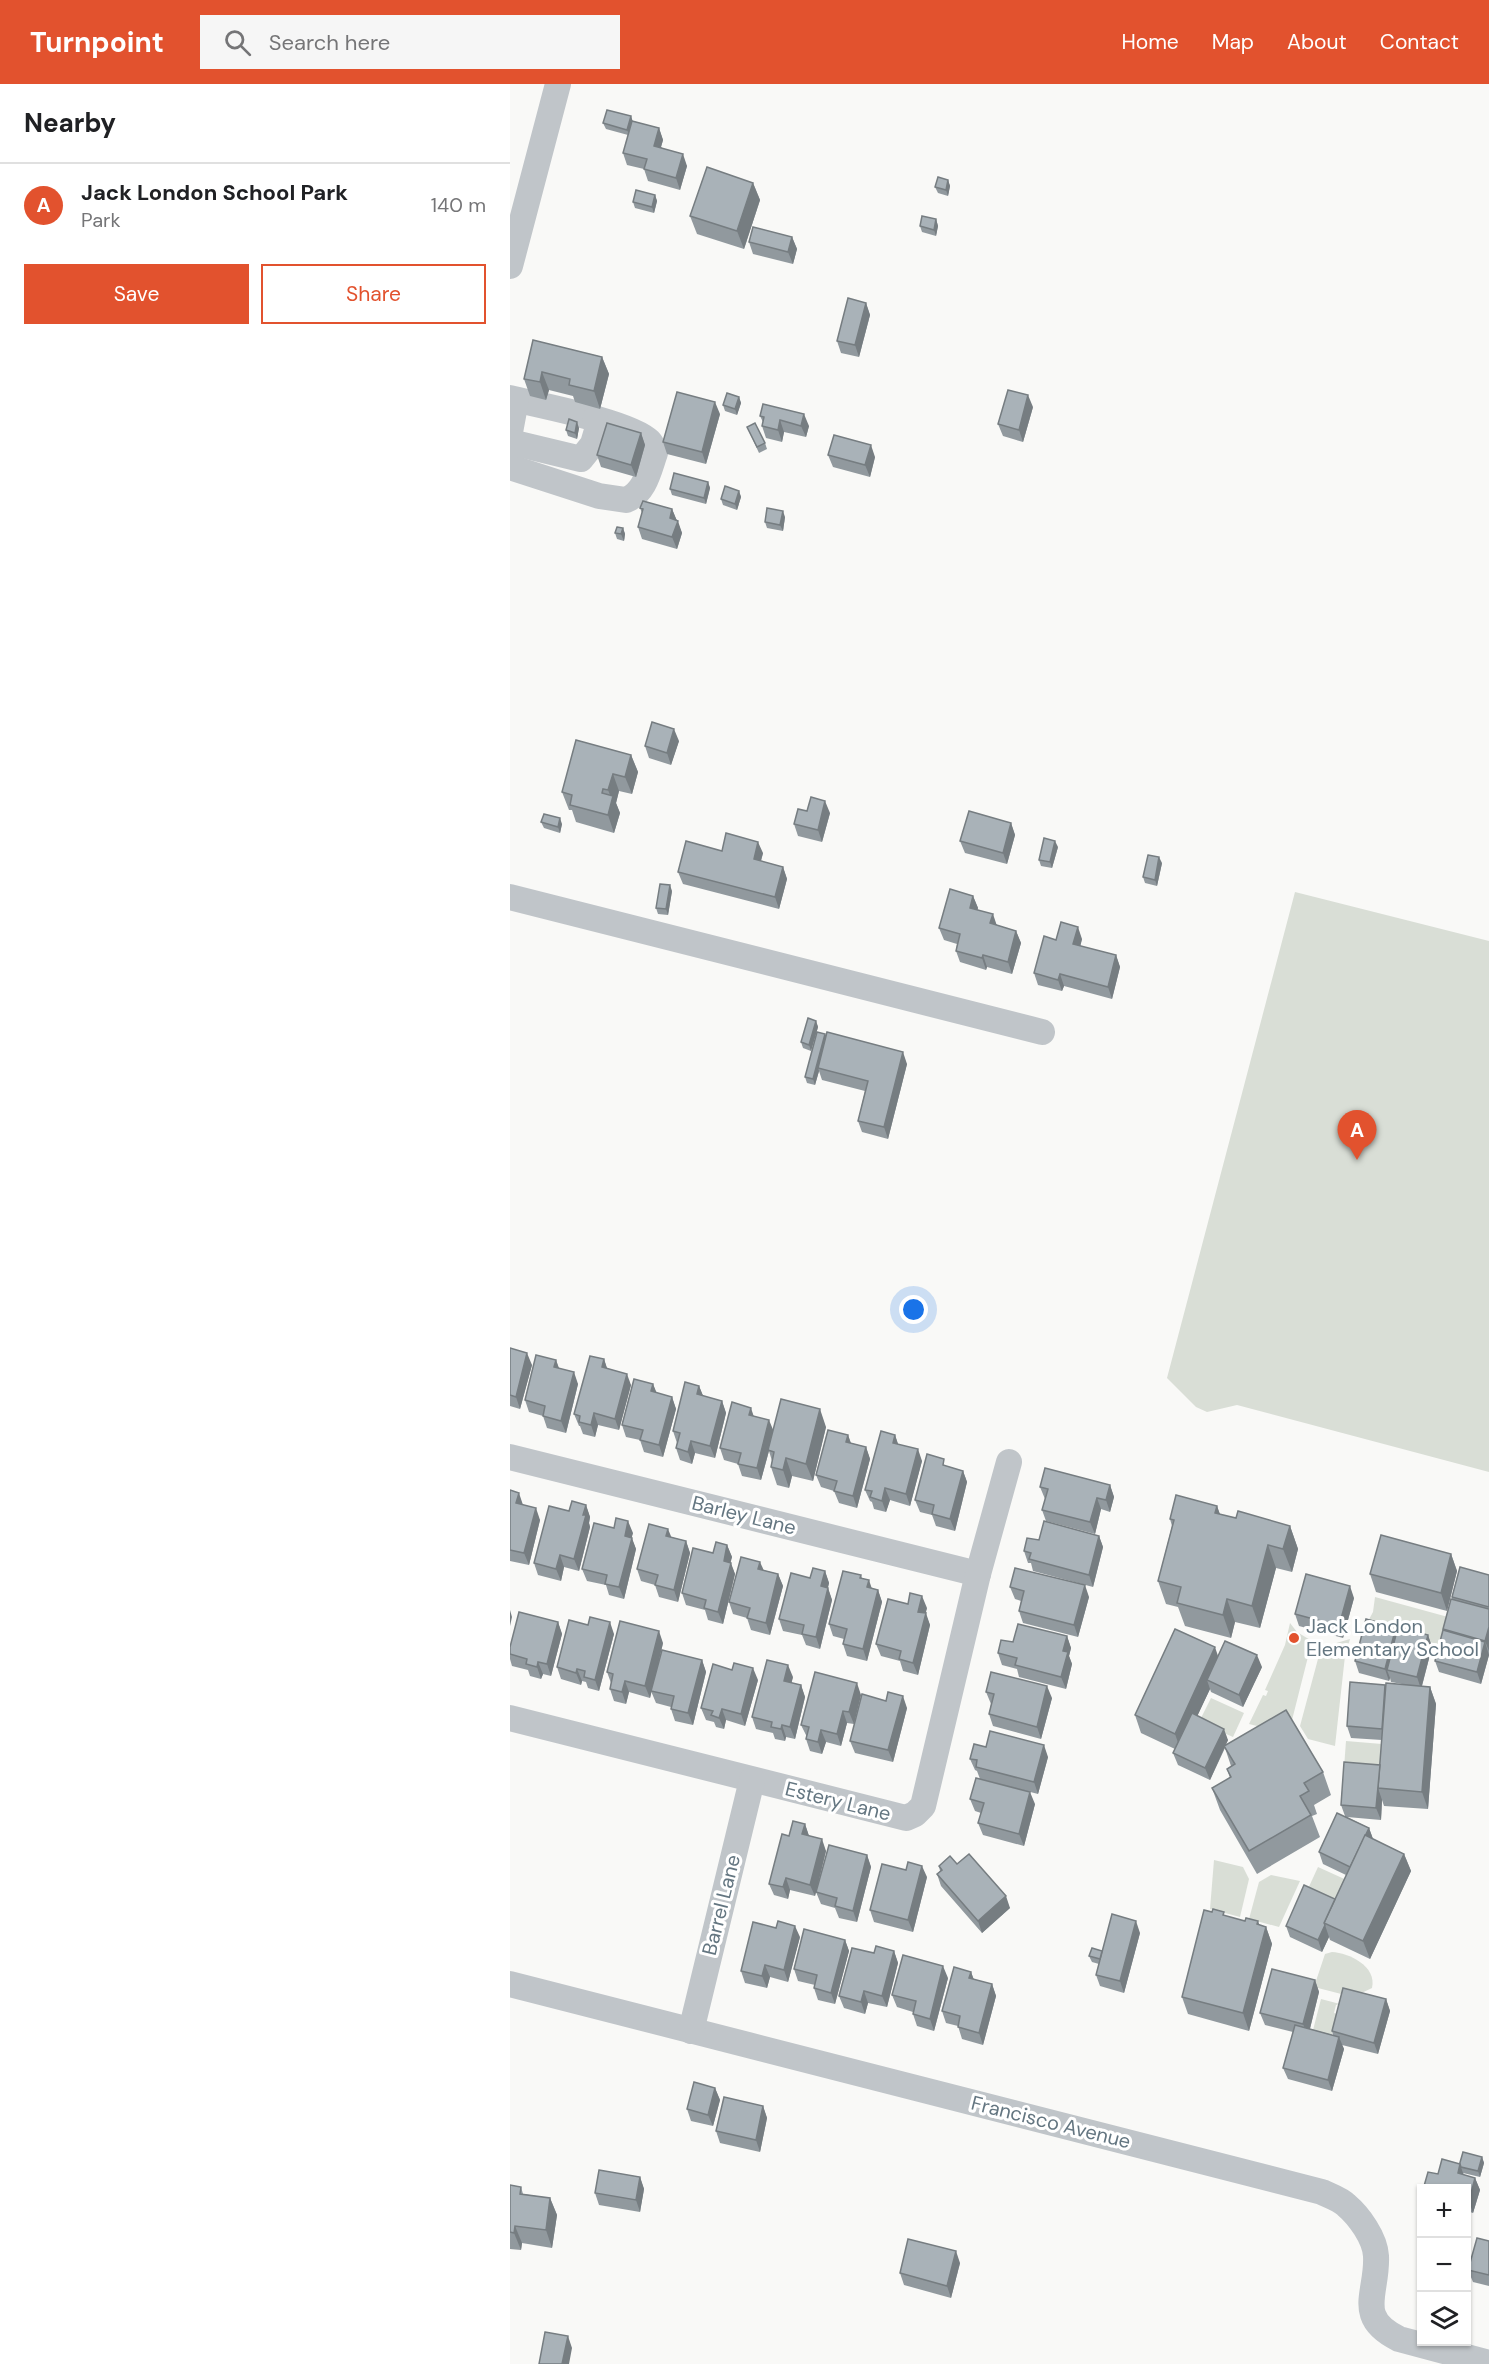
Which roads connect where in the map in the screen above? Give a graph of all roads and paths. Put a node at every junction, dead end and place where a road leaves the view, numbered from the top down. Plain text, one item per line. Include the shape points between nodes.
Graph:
1 (558, 84) edge
2 (510, 266) edge
3 (513, 399) edge
4 (594, 419) junction
5 (510, 432) edge
6 (510, 442) edge
7 (510, 467) edge
8 (510, 897) edge
9 (1042, 1032) dead end
10 (510, 1457) edge
11 (1009, 1462) dead end
12 (978, 1574) junction
13 (510, 1718) edge
14 (752, 1780) junction
15 (510, 1984) edge
16 (691, 2031) junction
17 (1489, 2363) edge

1 - 2 street
3 - 4 street
3 - 5 street
4 - 6 street via 598,427 593,444 581,459
4 - 7 street via 635,433 654,448 643,484 633,497 626,500 599,496
8 - 9 street
10 - 12 street, Barley Lane
11 - 12 street, Estery Lane
12 - 14 street, Estery Lane via 923,1806 915,1814 906,1818
13 - 14 street, Estery Lane
14 - 16 street, Barrel Lane
15 - 16 street, Francisco Avenue
16 - 17 street, Francisco Avenue via 1322,2192 1345,2204 1365,2227 1376,2254 1368,2327

